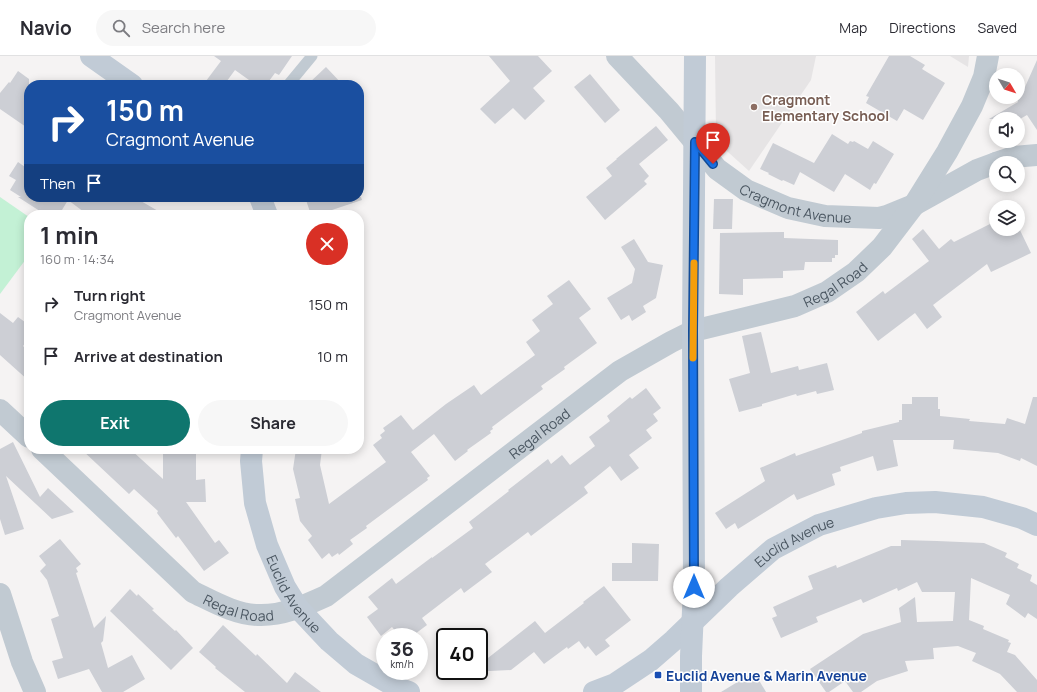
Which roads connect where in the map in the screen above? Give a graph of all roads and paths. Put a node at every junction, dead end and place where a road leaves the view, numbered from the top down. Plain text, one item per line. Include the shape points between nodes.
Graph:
1 (91, 56) edge
2 (312, 56) edge
3 (616, 56) edge
4 (695, 56) edge
5 (988, 56) edge
6 (125, 80) edge
7 (292, 80) edge
8 (695, 142) junction
9 (1037, 155) edge
10 (1025, 156) edge
11 (989, 166) edge
12 (914, 205) junction
13 (693, 331) junction
14 (0, 410) edge
15 (24, 432) edge
16 (47, 454) edge
17 (252, 454) edge
18 (1037, 525) edge
19 (0, 594) edge
20 (298, 608) junction
21 (693, 622) junction
22 (35, 692) edge
23 (409, 692) edge
24 (594, 692) edge
25 (691, 692) edge

1 - 6 street
2 - 7 lane
3 - 8 street, Cragmont Avenue
4 - 8 street
5 - 12 street, Regal Road via 984,77 972,106
8 - 12 street, Cragmont Avenue via 717,169 746,190 788,208 825,216 879,218
8 - 13 street
9 - 10 street, Cragmont Avenue
11 - 12 street, Cragmont Avenue
12 - 13 street, Regal Road via 882,247 856,272 827,292 795,306
13 - 20 street, Regal Road via 620,371 326,596
13 - 21 street
14 - 15 street
16 - 20 street, Regal Road via 193,592 221,606 257,616
17 - 20 street, Euclid Avenue via 255,503 267,545 285,587
18 - 21 street, Euclid Avenue via 983,507 935,502 876,508 819,526 773,549
19 - 22 street via 22,662
20 - 23 street, Euclid Avenue via 329,641 356,664
21 - 24 street, Euclid Avenue via 651,660 615,684
21 - 25 street

